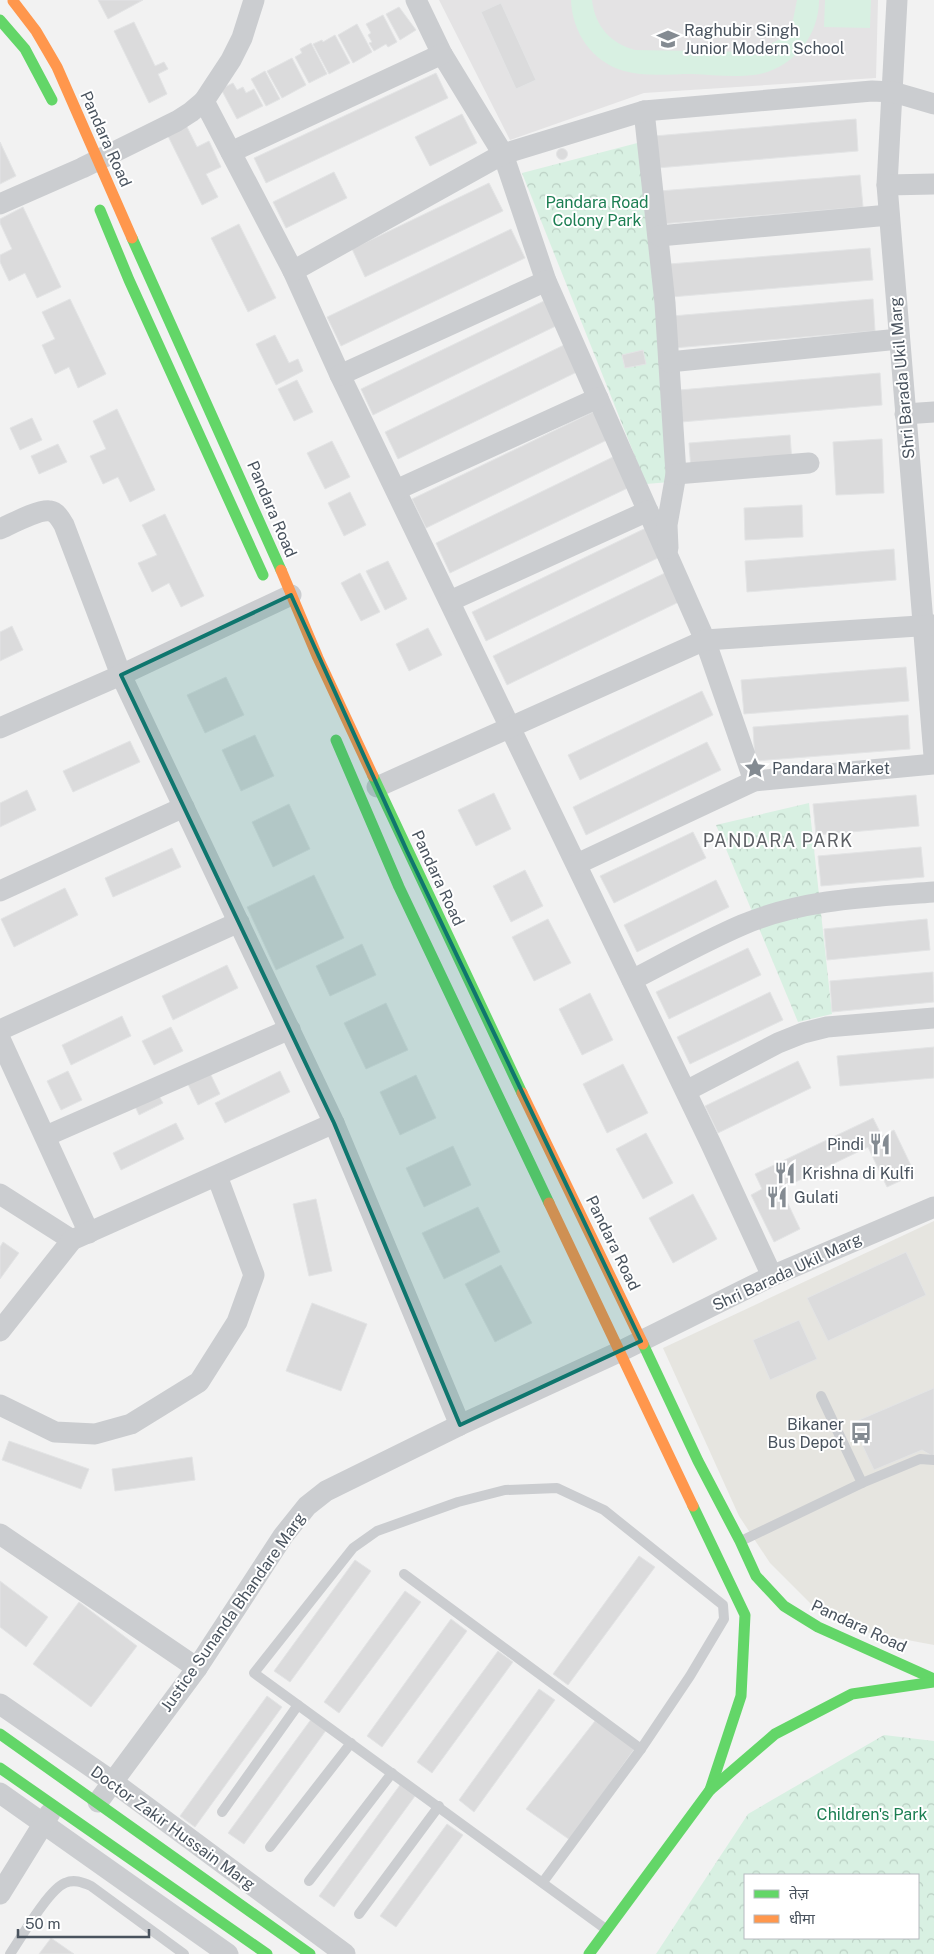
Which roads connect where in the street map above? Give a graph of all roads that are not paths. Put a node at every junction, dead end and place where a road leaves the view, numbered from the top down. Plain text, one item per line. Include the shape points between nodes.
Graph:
1 (13, 0) edge
2 (254, 0) edge
3 (416, 0) edge
4 (897, 0) edge
5 (0, 16) edge
6 (0, 20) edge
7 (442, 54) junction
8 (893, 92) junction
9 (204, 101) junction
10 (934, 104) edge
11 (55, 107) dead end
12 (644, 111) junction
13 (231, 152) junction
14 (503, 154) junction
15 (86, 166) junction
16 (934, 184) edge
17 (887, 185) junction
18 (97, 202) dead end
19 (0, 204) edge
20 (889, 215) junction
21 (659, 236) junction
22 (293, 271) junction
23 (546, 281) junction
24 (899, 339) junction
25 (669, 362) junction
26 (340, 375) junction
27 (598, 398) junction
28 (934, 412) edge
29 (905, 414) junction
30 (809, 463) dead end
31 (698, 473) junction
32 (676, 474) junction
33 (396, 490) junction
34 (648, 511) junction
35 (667, 526) junction
36 (0, 529) edge
37 (669, 559) junction
38 (277, 598) junction
39 (450, 601) junction
40 (928, 625) edge
41 (705, 640) junction
42 (121, 675) junction
43 (330, 726) dead end
44 (510, 726) junction
45 (0, 728) edge
46 (934, 756) edge
47 (934, 764) edge
48 (754, 781) junction
49 (377, 787) junction
50 (184, 808) junction
51 (577, 864) junction
52 (0, 891) edge
53 (934, 892) edge
54 (238, 922) junction
55 (632, 980) junction
56 (934, 1018) edge
57 (290, 1029) junction
58 (0, 1030) edge
59 (0, 1039) edge
60 (686, 1091) junction
61 (334, 1123) junction
62 (46, 1136) junction
63 (217, 1176) junction
64 (0, 1194) edge
65 (934, 1206) edge
66 (81, 1236) junction
67 (772, 1276) junction
68 (0, 1331) edge
69 (641, 1341) junction
70 (619, 1352) junction
71 (822, 1396) dead end
72 (0, 1405) edge
73 (460, 1425) junction
74 (934, 1460) edge
75 (862, 1483) junction
76 (0, 1534) edge
77 (740, 1540) junction
78 (404, 1574) dead end
79 (197, 1668) junction
80 (934, 1680) edge
81 (0, 1704) edge
82 (298, 1705) junction
83 (0, 1734) edge
84 (351, 1742) junction
85 (641, 1749) junction
86 (0, 1768) edge
87 (392, 1773) junction
88 (113, 1782) junction
89 (710, 1790) junction
90 (0, 1793) edge
91 (98, 1802) junction
92 (439, 1806) junction
93 (222, 1812) dead end
94 (49, 1815) junction
95 (270, 1847) dead end
96 (309, 1881) dead end
97 (542, 1882) junction
98 (0, 1894) edge
99 (359, 1914) dead end
100 (607, 1930) junction
101 (10, 1954) edge
102 (184, 1954) edge
103 (228, 1954) edge
104 (267, 1954) edge
105 (310, 1954) edge
106 (345, 1954) edge
107 (589, 1954) edge

1 - 5 main road via 8,11
1 - 15 main road, Pandara Road via 53,59
2 - 9 street via 242,38
3 - 7 street
4 - 8 street, Shri Barada Ukil Marg
6 - 11 main road, Pandara Road via 24,48
7 - 13 street
7 - 14 street
8 - 10 street
8 - 12 street via 872,90
8 - 17 street, Shri Barada Ukil Marg
9 - 13 street
9 - 15 street via 176,121
12 - 14 street
12 - 21 street
13 - 22 street
14 - 22 street
14 - 23 street
15 - 19 street
15 - 38 main road, Pandara Road via 257,513
16 - 17 street
17 - 20 street, Shri Barada Ukil Marg
18 - 38 main road, Pandara Road via 129,280
20 - 21 street
20 - 24 street, Shri Barada Ukil Marg
21 - 25 street
22 - 26 street
23 - 26 street
23 - 27 street
24 - 25 street
24 - 29 street, Shri Barada Ukil Marg
25 - 32 street
26 - 33 street
27 - 33 street
27 - 34 street
28 - 29 street
29 - 40 street, Shri Barada Ukil Marg
30 - 31 street
31 - 32 street
31 - 35 street
32 - 35 street
33 - 39 street
34 - 37 street
34 - 39 street
35 - 37 street
36 - 42 street via 41,511 51,511 59,516
37 - 41 street
38 - 42 street
38 - 49 main road, Pandara Road via 318,658
39 - 44 street
40 - 41 street
40 - 46 street, Shri Barada Ukil Marg
41 - 44 street
41 - 48 street
42 - 45 street
42 - 50 street
43 - 70 main road via 399,887
44 - 49 street
44 - 51 street
47 - 48 street
48 - 51 street
49 - 69 main road, Pandara Road
50 - 52 street
50 - 54 street
51 - 55 street
53 - 55 street via 833,900 774,914 743,924
54 - 57 street
54 - 58 street
55 - 60 street
56 - 60 street via 827,1027 803,1033
57 - 61 street
57 - 62 street
59 - 62 street
60 - 67 street
61 - 63 street
61 - 73 street
62 - 66 street
63 - 66 street
63 - 72 street via 254,1275 237,1322 198,1382 131,1424 95,1434 55,1432
64 - 66 street
65 - 67 street, Shri Barada Ukil Marg
66 - 68 street
67 - 69 street, Shri Barada Ukil Marg
69 - 70 street, Justice Sunanda Bhandare Marg
69 - 77 main road, Pandara Road
70 - 73 street, Justice Sunanda Bhandare Marg
70 - 89 main road via 746,1615 741,1696
71 - 75 lane
73 - 79 street, Justice Sunanda Bhandare Marg via 326,1491 306,1506
74 - 75 lane via 920,1459
75 - 77 lane
76 - 79 street
77 - 80 main road, Pandara Road via 756,1576 784,1606 818,1627
78 - 85 lane
79 - 88 street, Justice Sunanda Bhandare Marg
80 - 89 main road via 852,1694 775,1734
81 - 88 street, Doctor Zakir Hussain Marg
82 - 84 lane
82 - 85 lane via 254,1672 353,1548 377,1531 458,1502 505,1490 557,1488 604,1510 723,1606 724,1620
82 - 93 lane
83 - 91 main road, Doctor Zakir Hussain Marg
84 - 87 lane
84 - 95 lane
85 - 97 lane
86 - 94 main road
87 - 92 lane
87 - 96 lane
88 - 91 street, Justice Sunanda Bhandare Marg
88 - 106 street, Doctor Zakir Hussain Marg
89 - 100 main road
90 - 94 street
91 - 105 main road, Doctor Zakir Hussain Marg
92 - 97 lane
92 - 99 lane
94 - 98 street
94 - 103 street
94 - 104 main road
97 - 100 lane
100 - 107 main road
101 - 102 lane via 49,1898 64,1883 80,1881

